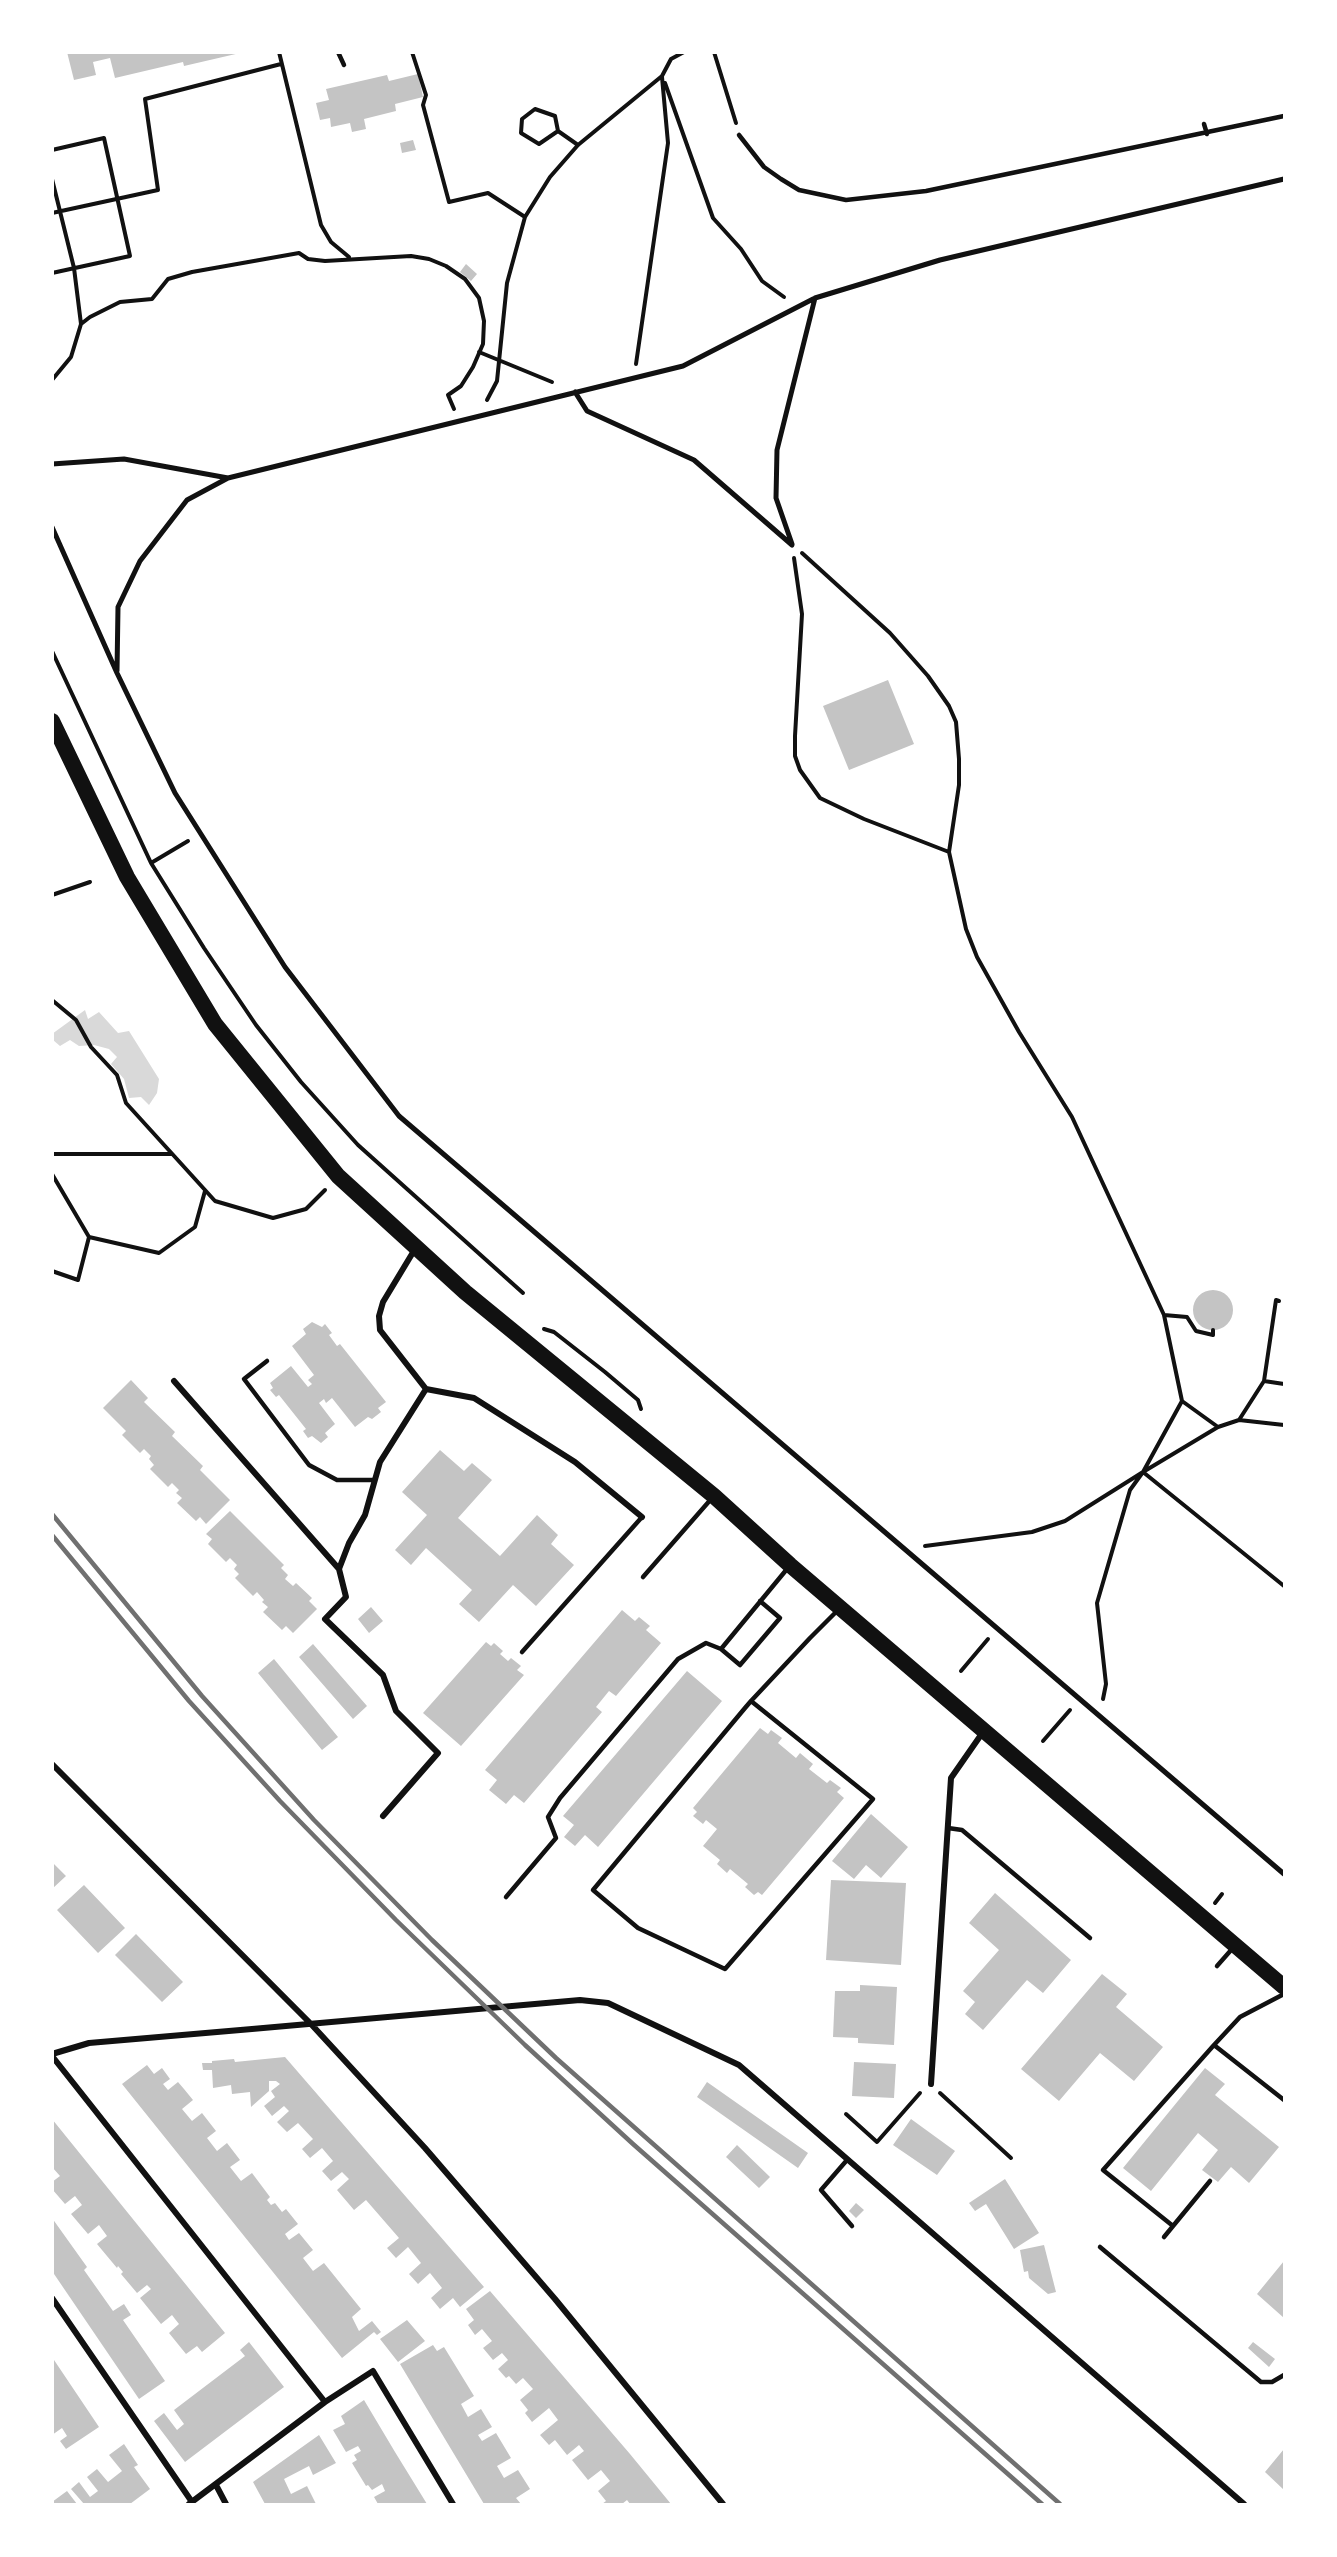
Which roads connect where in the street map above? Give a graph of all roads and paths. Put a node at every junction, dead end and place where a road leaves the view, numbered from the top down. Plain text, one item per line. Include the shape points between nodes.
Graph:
1 (279, 52) edge
2 (338, 52) edge
3 (412, 52) edge
4 (684, 52) edge
5 (714, 52) edge
6 (281, 64) junction
7 (344, 65) dead end
8 (662, 76) junction
9 (1284, 116) edge
10 (1204, 124) dead end
11 (558, 131) junction
12 (1207, 134) junction
13 (739, 135) joint
14 (578, 145) junction
15 (52, 150) edge
16 (52, 179) edge
17 (1284, 179) edge
18 (117, 197) junction
19 (60, 212) junction
20 (52, 213) edge
21 (525, 217) junction
22 (350, 258) junction
23 (74, 268) junction
24 (52, 273) edge
25 (815, 298) junction
26 (796, 307) junction
27 (81, 324) junction
28 (479, 352) junction
29 (499, 360) junction
30 (634, 378) junction
31 (52, 380) edge
32 (575, 392) junction
33 (479, 417) junction
34 (460, 422) junction
35 (52, 464) edge
36 (228, 478) junction
37 (52, 526) edge
38 (792, 545) junction
39 (52, 651) edge
40 (117, 673) junction
41 (52, 722) edge
42 (199, 835) junction
43 (949, 852) junction
44 (151, 863) junction
45 (90, 882) dead end
46 (52, 896) edge
47 (52, 1000) edge
48 (52, 1154) edge
49 (173, 1155) junction
50 (52, 1174) edge
51 (338, 1176) junction
52 (205, 1191) junction
53 (89, 1237) junction
54 (416, 1249) junction
55 (52, 1271) edge
56 (524, 1293) dead end
57 (1280, 1301) dead end
58 (1164, 1315) junction
59 (1213, 1330) dead end
60 (267, 1360) dead end
61 (609, 1367) dead end
62 (601, 1377) dead end
63 (174, 1381) dead end
64 (1264, 1381) junction
65 (1284, 1384) edge
66 (426, 1389) junction
67 (1182, 1401) junction
68 (1239, 1420) junction
69 (1284, 1425) edge
70 (1218, 1427) junction
71 (1143, 1472) junction
72 (373, 1480) junction
73 (714, 1496) junction
74 (642, 1517) joint
75 (906, 1551) junction
76 (790, 1565) junction
77 (339, 1569) junction
78 (643, 1577) dead end
79 (1284, 1586) edge
80 (760, 1601) junction
81 (840, 1608) junction
82 (996, 1629) junction
83 (721, 1649) junction
84 (522, 1652) dead end
85 (961, 1671) dead end
86 (1080, 1700) junction
87 (751, 1701) junction
88 (1099, 1716) junction
89 (985, 1729) junction
90 (1043, 1741) dead end
91 (52, 1764) edge
92 (383, 1816) dead end
93 (948, 1828) junction
94 (1284, 1874) edge
95 (506, 1897) dead end
96 (1090, 1938) dead end
97 (1236, 1944) junction
98 (1217, 1966) dead end
99 (1284, 1988) edge
100 (1284, 1994) edge
101 (310, 2024) junction
102 (1214, 2045) junction
103 (52, 2055) edge
104 (931, 2084) joint
105 (921, 2093) dead end
106 (1284, 2100) edge
107 (846, 2114) dead end
108 (1011, 2158) dead end
109 (847, 2160) junction
110 (1210, 2181) dead end
111 (852, 2226) dead end
112 (1173, 2226) junction
113 (1164, 2237) dead end
114 (1100, 2247) dead end
115 (52, 2298) edge
116 (1284, 2375) edge
117 (326, 2402) junction
118 (216, 2485) junction
119 (191, 2503) edge
120 (226, 2505) edge
121 (453, 2505) edge
122 (723, 2505) edge
123 (1244, 2505) edge

1 - 6 path
2 - 7 lane
3 - 21 path via 426,95 423,105 449,202 488,193
4 - 8 path via 671,59
5 - 13 path
6 - 18 path via 145,99 158,190
6 - 22 path via 321,225
8 - 14 path
8 - 26 path via 713,218 741,249 762,281
8 - 30 path via 668,143
9 - 12 lane
10 - 12 lane
11 - 11 path via 555,116 535,109 522,119 521,133 539,144
11 - 14 path
12 - 13 lane via 926,190 846,200 799,190 764,167
14 - 21 path via 550,177
15 - 18 path via 104,138
16 - 19 path
17 - 25 street via 940,260
18 - 19 path
18 - 23 path via 130,256
19 - 20 path
19 - 23 path
21 - 29 path via 507,283
22 - 27 path via 325,261 298,253 192,272 168,279 152,299 120,302
22 - 28 path via 429,258 465,279 479,298 484,321
23 - 24 path
23 - 27 path
25 - 26 street
25 - 38 street via 777,450 776,498
26 - 30 street via 683,366
27 - 31 path via 71,357
28 - 29 path
28 - 34 path via 461,386 448,394
29 - 32 path
29 - 33 path via 497,381
30 - 32 street
32 - 33 street
32 - 38 street via 587,411 694,460
33 - 34 street
34 - 36 street
35 - 36 street via 124,459
36 - 40 street via 187,500 140,561 118,607
37 - 40 street
38 - 43 path via 890,633 949,706 956,722 959,759
38 - 43 path via 802,614 795,736 800,770 820,798
39 - 44 path
40 - 42 street
41 - 51 highway via 127,877 215,1024
42 - 44 path
42 - 75 street via 285,967 399,1116
43 - 58 path via 966,929 977,957 1072,1117
44 - 56 path via 204,948 301,1082 358,1145
45 - 46 path
47 - 49 path via 76,1020 91,1047 117,1075 126,1102
48 - 49 path
49 - 52 path
50 - 53 path
51 - 52 path via 306,1209 273,1218 214,1201
51 - 54 highway
52 - 53 path via 195,1227 159,1253
53 - 55 path via 78,1280
54 - 66 street via 389,1290 379,1316 380,1330
54 - 73 highway
57 - 64 path via 1276,1300
58 - 59 path via 1186,1317 1196,1331 1213,1335
58 - 67 path
60 - 72 lane via 244,1379 309,1465 337,1480
61 - 62 path
63 - 77 street
64 - 65 path
64 - 68 path
66 - 72 street via 389,1443
66 - 74 street via 474,1398 575,1462
67 - 70 path
67 - 71 path
68 - 69 path
68 - 70 path
70 - 71 path
71 - 75 path via 1065,1521 1032,1532
71 - 79 path
71 - 88 path via 1130,1490 1096,1603 1106,1684
72 - 77 street via 365,1515
73 - 76 highway
73 - 78 lane
74 - 84 lane
75 - 82 street
76 - 80 lane
76 - 81 highway
77 - 92 street via 346,1597 325,1619 383,1675 396,1711 438,1753
80 - 83 lane
80 - 83 lane via 780,1618 740,1665
81 - 87 lane
81 - 89 highway
82 - 85 path
82 - 86 street
83 - 95 lane via 706,1643 678,1659 560,1798 548,1817 556,1838
86 - 88 street
86 - 90 path
87 - 87 lane via 593,1890 638,1928 725,1969 873,1799
88 - 94 street
89 - 93 street via 951,1778
89 - 97 highway
91 - 101 street
93 - 96 lane via 962,1830
93 - 104 street
97 - 98 lane
97 - 99 highway
100 - 102 lane via 1240,2018
101 - 103 street via 89,2043
101 - 109 street via 580,2000 608,2003 739,2065
101 - 122 street via 525,2264
102 - 106 lane
102 - 112 lane via 1103,2170
103 - 117 street
104 - 108 path
105 - 107 path via 877,2142
109 - 111 lane via 821,2190
109 - 123 street
110 - 112 lane
112 - 113 lane
114 - 116 lane via 1262,2382 1272,2382
115 - 119 street
117 - 118 street
117 - 121 street via 373,2371
118 - 119 street
118 - 120 street

